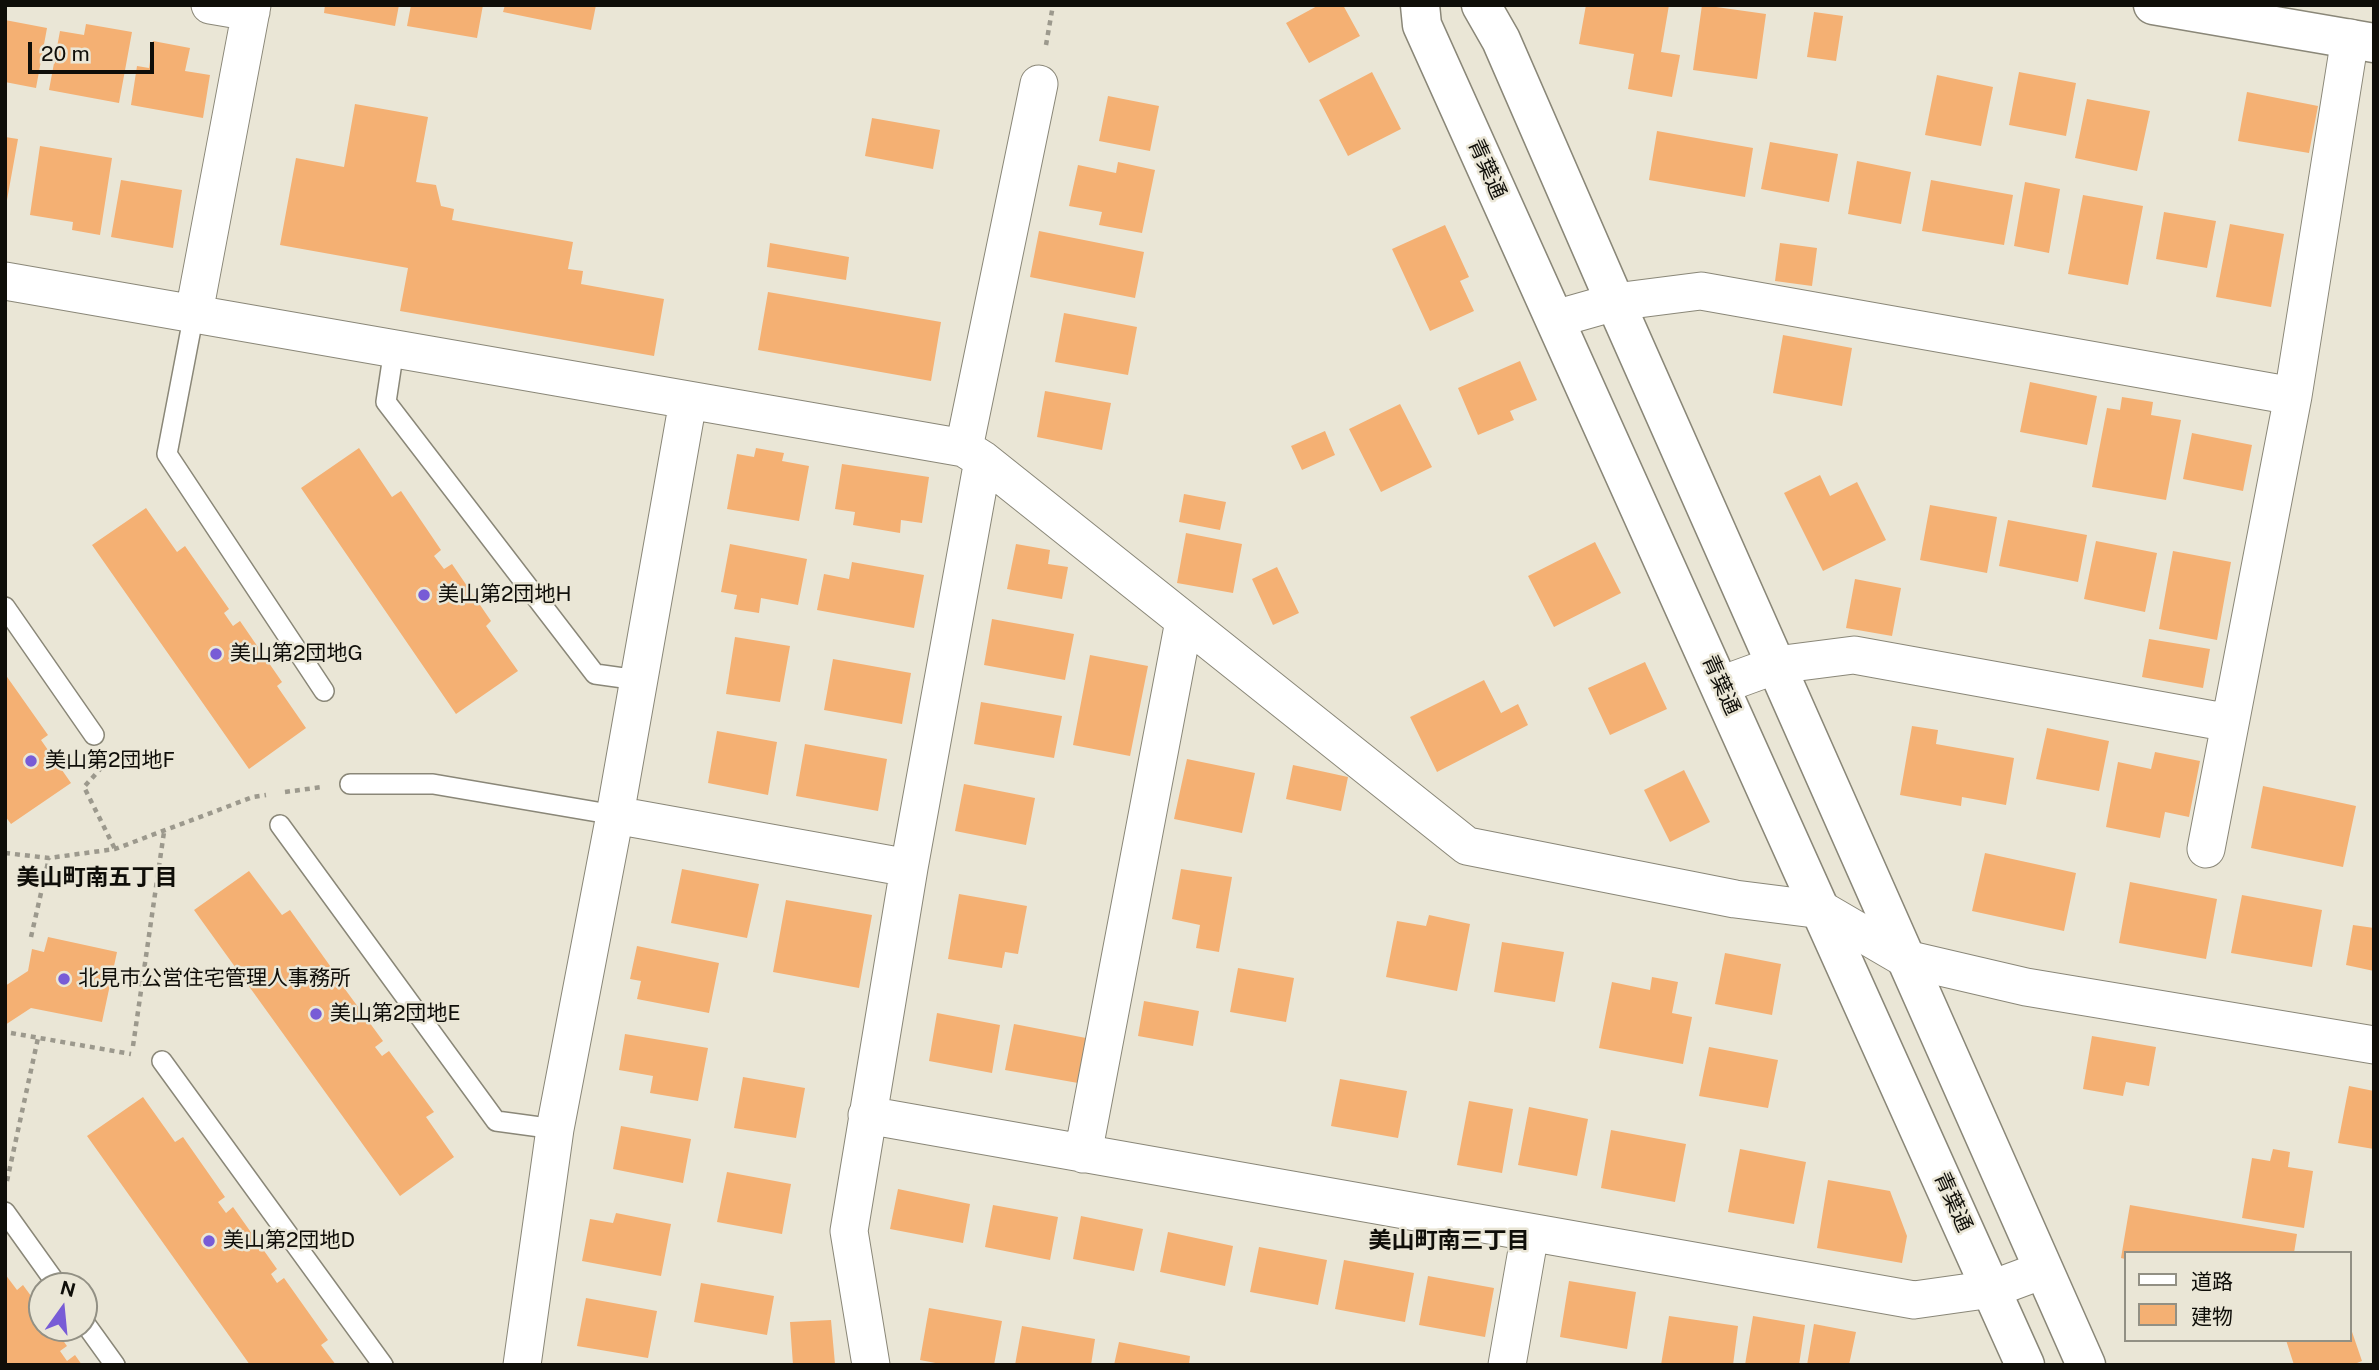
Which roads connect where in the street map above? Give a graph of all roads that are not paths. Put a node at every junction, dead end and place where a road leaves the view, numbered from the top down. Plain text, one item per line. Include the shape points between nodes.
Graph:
1 (210, 5) edge
2 (1420, 5) edge
3 (1481, 5) edge
4 (2153, 5) edge
5 (251, 9) edge
6 (2220, 10) edge
7 (2362, 41) edge
8 (1039, 84) dead end
9 (5, 281) edge
10 (1615, 302) junction
11 (194, 313) junction
12 (1555, 319) junction
13 (394, 349) junction
14 (2293, 396) junction
15 (688, 401) junction
16 (974, 454) junction
17 (5, 607) edge
18 (1184, 621) junction
19 (1776, 665) junction
20 (638, 680) junction
21 (1721, 685) junction
22 (324, 691) dead end
23 (2230, 723) junction
24 (94, 735) road end
25 (351, 784) road end
26 (615, 815) junction
27 (280, 825) dead end
28 (2206, 849) dead end
29 (909, 868) junction
30 (1822, 909) junction
31 (1906, 959) junction
32 (2374, 1045) edge
33 (162, 1061) road end
34 (867, 1115) junction
35 (555, 1129) junction
36 (1083, 1154) junction
37 (5, 1212) edge
38 (1530, 1233) junction
39 (2043, 1270) junction
40 (48, 1272) edge
41 (1992, 1289) junction
42 (98, 1341) edge
43 (115, 1365) edge
44 (383, 1365) edge
45 (522, 1365) edge
46 (871, 1365) edge
47 (1507, 1365) edge
48 (2025, 1365) edge
49 (2086, 1365) edge

1 - 5 street
2 - 12 street, 青葉通 via 1422,25
3 - 10 street via 1501,40
4 - 6 street
5 - 11 street
6 - 7 street
7 - 14 street
8 - 16 street
9 - 11 street
10 - 12 street
10 - 14 street via 1701,291
10 - 19 street
11 - 13 street
11 - 22 lane via 167,454
12 - 21 street, 青葉通
13 - 15 street
13 - 20 lane via 386,402 595,674
14 - 23 street
15 - 16 street
15 - 20 street
16 - 18 street
16 - 29 street
17 - 24 lane
18 - 30 street via 1467,846 1735,899
18 - 36 street
19 - 21 street
19 - 23 street via 1854,656
19 - 31 street
20 - 26 street
21 - 30 street, 青葉通
23 - 28 street
25 - 26 lane via 433,784
26 - 29 street
26 - 35 street
27 - 35 lane via 496,1121
29 - 34 street
30 - 31 street
30 - 41 street, 青葉通
31 - 32 street via 2026,988
31 - 39 street
33 - 44 lane
34 - 36 street
34 - 46 street via 849,1231
35 - 45 street
36 - 38 street
37 - 40 lane
38 - 41 street via 1914,1300
38 - 47 street
39 - 41 street
39 - 49 street
41 - 48 street, 青葉通
42 - 43 lane

